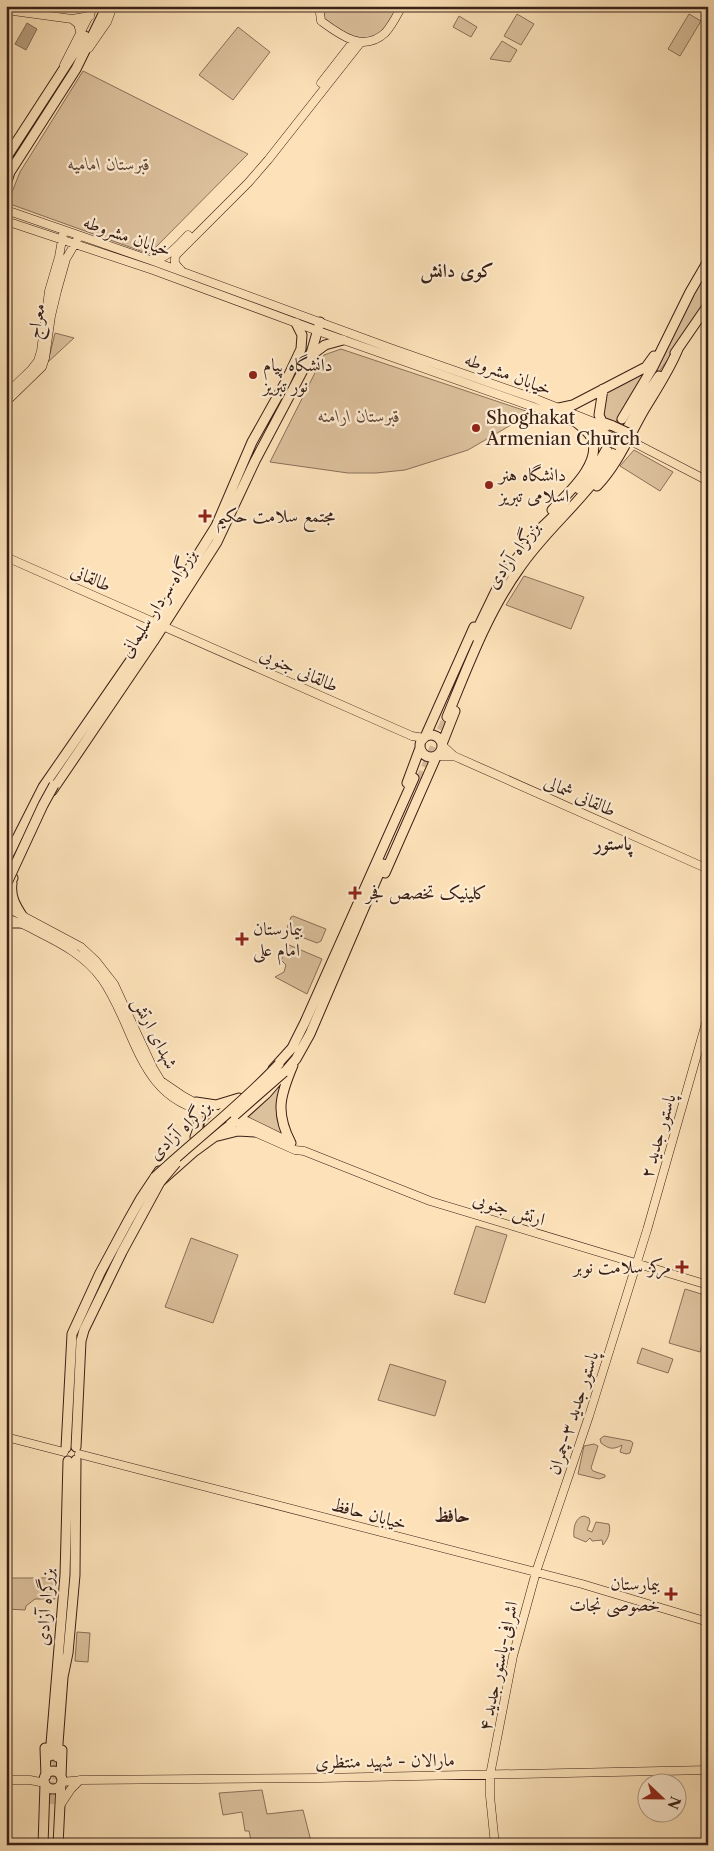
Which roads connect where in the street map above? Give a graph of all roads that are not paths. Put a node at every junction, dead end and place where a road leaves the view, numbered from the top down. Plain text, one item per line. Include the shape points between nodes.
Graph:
1 (94, 6) edge
2 (101, 6) edge
3 (107, 6) edge
4 (113, 6) edge
5 (323, 6) edge
6 (402, 6) edge
7 (6, 10) edge
8 (90, 16) junction
9 (72, 19) junction
10 (80, 31) junction
11 (357, 42) junction
12 (76, 68) junction
13 (63, 69) junction
14 (6, 158) edge
15 (266, 159) junction
16 (6, 182) edge
17 (6, 210) edge
18 (6, 221) edge
19 (64, 230) junction
20 (78, 235) junction
21 (62, 239) junction
22 (76, 244) junction
23 (111, 246) junction
24 (108, 254) junction
25 (63, 258) junction
26 (153, 261) junction
27 (708, 261) edge
28 (182, 271) junction
29 (708, 304) edge
30 (296, 323) junction
31 (319, 327) junction
32 (334, 328) junction
33 (331, 336) junction
34 (343, 340) junction
35 (665, 342) junction
36 (310, 357) junction
37 (293, 367) junction
38 (303, 370) junction
39 (603, 389) junction
40 (6, 394) edge
41 (6, 402) edge
42 (559, 408) junction
43 (622, 419) dead end
44 (577, 423) junction
45 (619, 439) junction
46 (592, 458) junction
47 (708, 481) edge
48 (539, 530) junction
49 (6, 557) edge
50 (170, 608) junction
51 (490, 609) junction
52 (159, 625) junction
53 (443, 718) junction
54 (424, 737) junction
55 (443, 745) junction
56 (420, 748) junction
57 (437, 756) junction
58 (454, 756) junction
59 (414, 767) junction
60 (429, 774) junction
61 (417, 779) tunnel mouth
62 (51, 784) junction
63 (6, 860) edge
64 (6, 868) edge
65 (708, 869) edge
66 (10, 882) edge
67 (368, 890) junction
68 (6, 892) edge
69 (6, 907) edge
70 (6, 918) edge
71 (22, 920) junction
72 (6, 923) edge
73 (708, 1016) edge
74 (296, 1059) junction
75 (281, 1068) junction
76 (240, 1098) junction
77 (194, 1105) junction
78 (217, 1114) junction
79 (236, 1121) junction
80 (255, 1132) junction
81 (195, 1137) junction
82 (211, 1138) junction
83 (291, 1143) junction
84 (304, 1151) junction
85 (157, 1180) junction
86 (637, 1263) junction
87 (708, 1285) edge
88 (6, 1437) edge
89 (72, 1454) junction
90 (536, 1572) junction
91 (708, 1622) edge
92 (58, 1649) junction
93 (68, 1654) junction
94 (61, 1766) junction
95 (708, 1770) edge
96 (492, 1772) junction
97 (45, 1777) junction
98 (6, 1780) edge
99 (80, 1780) junction
100 (62, 1781) junction
101 (45, 1795) junction
102 (57, 1802) junction
103 (43, 1845) edge
104 (48, 1845) edge
105 (53, 1845) edge
106 (58, 1845) edge
107 (495, 1845) edge
108 (499, 1845) edge

1 - 8 main road
2 - 13 highway
3 - 12 highway
4 - 12 main road via 107,22
5 - 11 main road via 320,13 322,21
6 - 11 main road via 384,34
7 - 9 main road
8 - 9 main road
8 - 10 main road
9 - 10 main road
10 - 13 main road
11 - 15 main road
12 - 16 highway
13 - 14 highway
15 - 26 main road via 172,252
15 - 28 main road via 248,183 176,255 175,265
17 - 19 main road, خیابان مشروطه
18 - 21 main road, خیابان مشروطه
19 - 20 main road, خیابان مشروطه
19 - 21 main road, معراج
20 - 22 main road, معراج
20 - 23 main road, خیابان مشروطه
21 - 22 main road, خیابان مشروطه
21 - 25 main road, معراج
22 - 24 main road, خیابان مشروطه
22 - 25 main road, معراج
23 - 24 main road
23 - 26 main road, خیابان مشروطه
24 - 30 main road, خیابان مشروطه
25 - 40 main road, معراج via 49,291 38,361
25 - 41 main road, معراج via 42,367
26 - 28 main road, خیابان مشروطه
27 - 35 highway
28 - 31 main road, خیابان مشروطه
29 - 45 highway, بزرگراه آزادی
30 - 31 main road, خیابان مشروطه
30 - 37 highway, بزرگراه سردار سلیمانی via 302,335 302,345
31 - 32 main road, خیابان مشروطه
31 - 33 main road, خیابان مشروطه
31 - 36 highway, بزرگراه سردار سلیمانی
32 - 33 main road via 330,330
32 - 42 main road, خیابان مشروطه
33 - 34 main road, خیابان مشروطه
34 - 36 highway via 325,346
34 - 44 main road, خیابان مشروطه
35 - 39 highway via 646,366
35 - 43 highway
36 - 38 highway, بزرگراه سردار سلیمانی
37 - 38 highway via 298,365
37 - 50 highway, بزرگراه سردار سلیمانی via 252,442 216,526
38 - 50 highway, بزرگراه سردار سلیمانی via 217,542
39 - 42 highway via 573,405
39 - 45 highway via 600,420
42 - 45 main road, خیابان مشروطه
44 - 45 main road, خیابان مشروطه
44 - 46 highway via 592,439
45 - 46 highway via 601,441
45 - 47 main road
45 - 48 highway, بزرگراه آزادی via 592,475
45 - 51 highway, بزرگراه آزادی via 598,478 520,567
46 - 48 highway via 583,477 550,512
48 - 51 highway, بزرگراه آزادی via 503,576
49 - 52 main road, طالقانی
50 - 52 highway, بزرگراه سردار سلیمانی
51 - 53 highway, بزرگراه آزادی via 488,632
51 - 53 highway, بزرگراه آزادی via 471,630
52 - 54 main road, طالقانی جنوبی via 409,735
52 - 62 highway, بزرگراه سردار سلیمانی
53 - 54 highway, بزرگراه آزادی
53 - 55 highway, بزرگراه آزادی
54 - 55 highway via 437,736
54 - 56 highway
55 - 57 highway
55 - 58 main road, طالقانی شمالی
56 - 57 highway via 427,757
56 - 59 highway, بزرگراه آزادی
57 - 58 main road
57 - 60 highway, بزرگراه آزادی
58 - 65 main road, طالقانی شمالی
59 - 60 highway via 421,764
59 - 67 highway, بزرگراه آزادی via 370,865
60 - 67 highway, بزرگراه آزادی via 385,873
61 - 67 highway, بزرگراه آزادی
62 - 63 highway, بزرگراه سردار سلیمانی via 43,787
62 - 64 highway
62 - 66 highway, bridge
66 - 68 highway
66 - 71 highway via 14,903
67 - 74 highway, بزرگراه آزادی via 310,1034
67 - 75 highway, بزرگراه آزادی
69 - 71 main road, شهدای ارتش
70 - 71 main road, شهدای ارتش
71 - 72 highway
71 - 77 main road, شهدای ارتش via 91,966 107,987 154,1081 163,1091
73 - 86 main road, پاستور جدید ۲
74 - 75 highway, بزرگراه آزادی
74 - 83 highway via 280,1114
75 - 76 highway, بزرگراه آزادی
75 - 79 highway, بزرگراه آزادی via 266,1094
75 - 85 highway, bridge
76 - 77 highway via 216,1105
76 - 78 highway, بزرگراه آزادی
77 - 78 main road, شهدای ارتش
77 - 81 highway via 199,1119
78 - 79 main road, شهدای ارتش
78 - 81 highway, بزرگراه آزادی
79 - 80 main road
79 - 82 highway, بزرگراه آزادی
79 - 83 main road via 247,1121
80 - 82 highway via 238,1131
80 - 84 main road
81 - 85 highway, بزرگراه آزادی via 170,1157
82 - 85 highway, بزرگراه آزادی
83 - 84 main road
84 - 86 main road, ارتش جنوبی via 430,1200
85 - 89 highway, بزرگراه آزادی via 132,1213 72,1334
86 - 87 main road, ارتش جنوبی
86 - 90 main road, پاستور جدید ۳-چمران
88 - 89 main road, خیابان حافظ
89 - 90 main road, خیابان حافظ
89 - 92 highway, بزرگراه آزادی
89 - 93 highway, بزرگراه آزادی via 74,1574
90 - 91 main road, خیابان حافظ
90 - 96 main road, اشرافی-پاستور جدید ۴ via 513,1656
92 - 93 highway, بزرگراه آزادی via 54,1757
92 - 97 highway via 52,1672
93 - 94 highway, بزرگراه آزادی
94 - 97 highway
94 - 100 highway, بزرگراه آزادی
95 - 96 main road, مارالان - شهید منتظری
96 - 99 main road, مارالان - شهید منتظری
96 - 107 main road via 490,1796
96 - 108 main road
97 - 98 main road
97 - 100 highway via 54,1771
97 - 100 highway via 49,1788 53,1789 58,1788
97 - 101 highway
99 - 100 main road, مارالان - شهید منتظری
99 - 102 main road
100 - 102 highway, بزرگراه آزادی
101 - 102 highway via 57,1792
101 - 103 highway
102 - 104 highway
102 - 105 highway
102 - 106 highway

